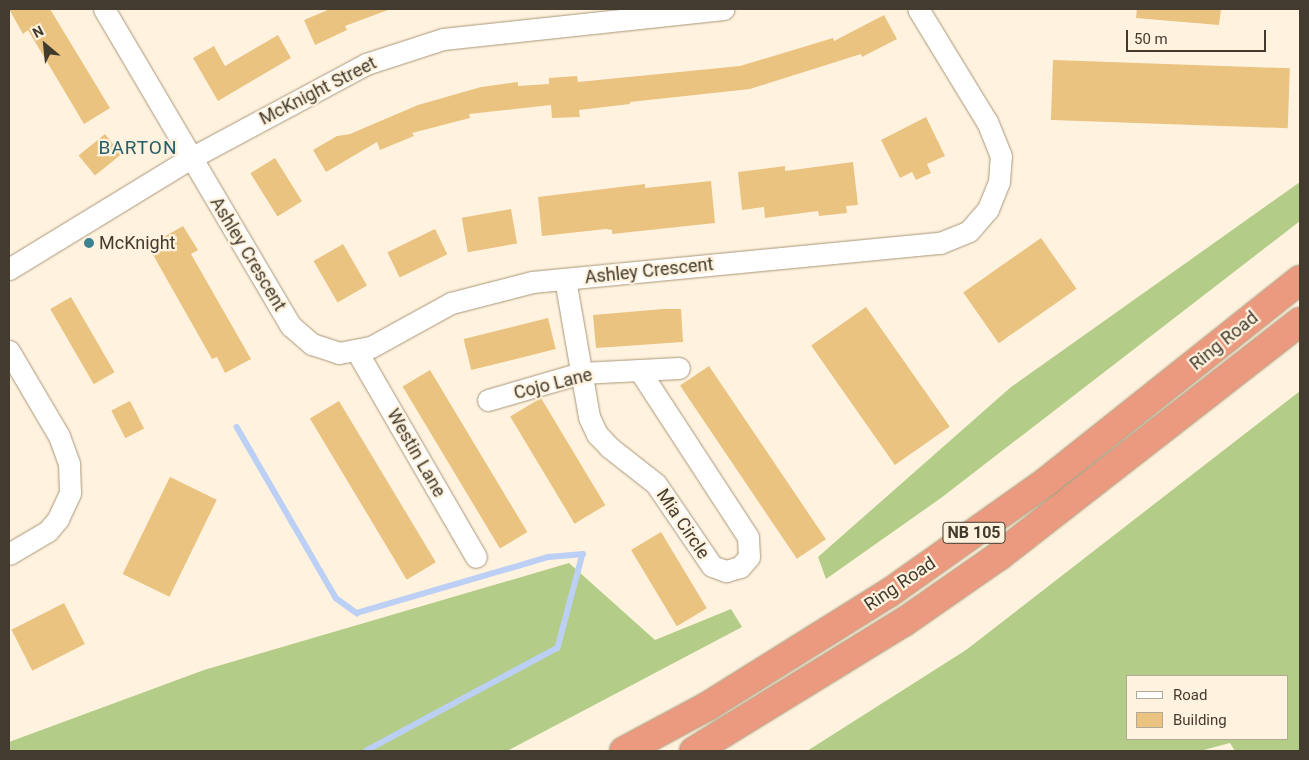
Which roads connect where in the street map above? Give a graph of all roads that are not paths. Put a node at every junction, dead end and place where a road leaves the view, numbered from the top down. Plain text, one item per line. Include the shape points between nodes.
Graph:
1 (104, 9) edge
2 (723, 9) edge
3 (918, 9) edge
4 (190, 158) junction
5 (9, 269) edge
6 (565, 279) junction
7 (1300, 280) edge
8 (1300, 322) edge
9 (356, 350) junction
10 (9, 351) edge
11 (679, 368) dead end
12 (639, 370) junction
13 (581, 373) junction
14 (488, 400) dead end
15 (9, 554) edge
16 (476, 557) dead end
17 (624, 751) edge
18 (694, 751) edge

1 - 4 street, Ashley Crescent
2 - 4 street, McKnight Street via 443,39 366,64
3 - 6 street, Ashley Crescent via 987,122 1001,156 999,182 988,209 969,230 940,243
4 - 5 street, McKnight Street
4 - 9 street, Ashley Crescent via 291,326 312,344 339,353
6 - 9 street, Ashley Crescent via 489,291 450,303 371,347
6 - 13 street, Mia Circle
7 - 17 highway, Ring Road / NB 105 via 1047,481 889,594 708,706
8 - 18 highway, Ring Road / NB 105 via 999,556 904,622
9 - 16 street, Westin Lane
10 - 15 street via 59,436 69,464 70,493 58,519 48,531
11 - 12 street, Cojo Lane
12 - 13 street, Cojo Lane
12 - 13 street, Mia Circle via 748,537 750,550 740,567 726,571 712,566 656,484 597,434 589,417
13 - 14 street, Cojo Lane

